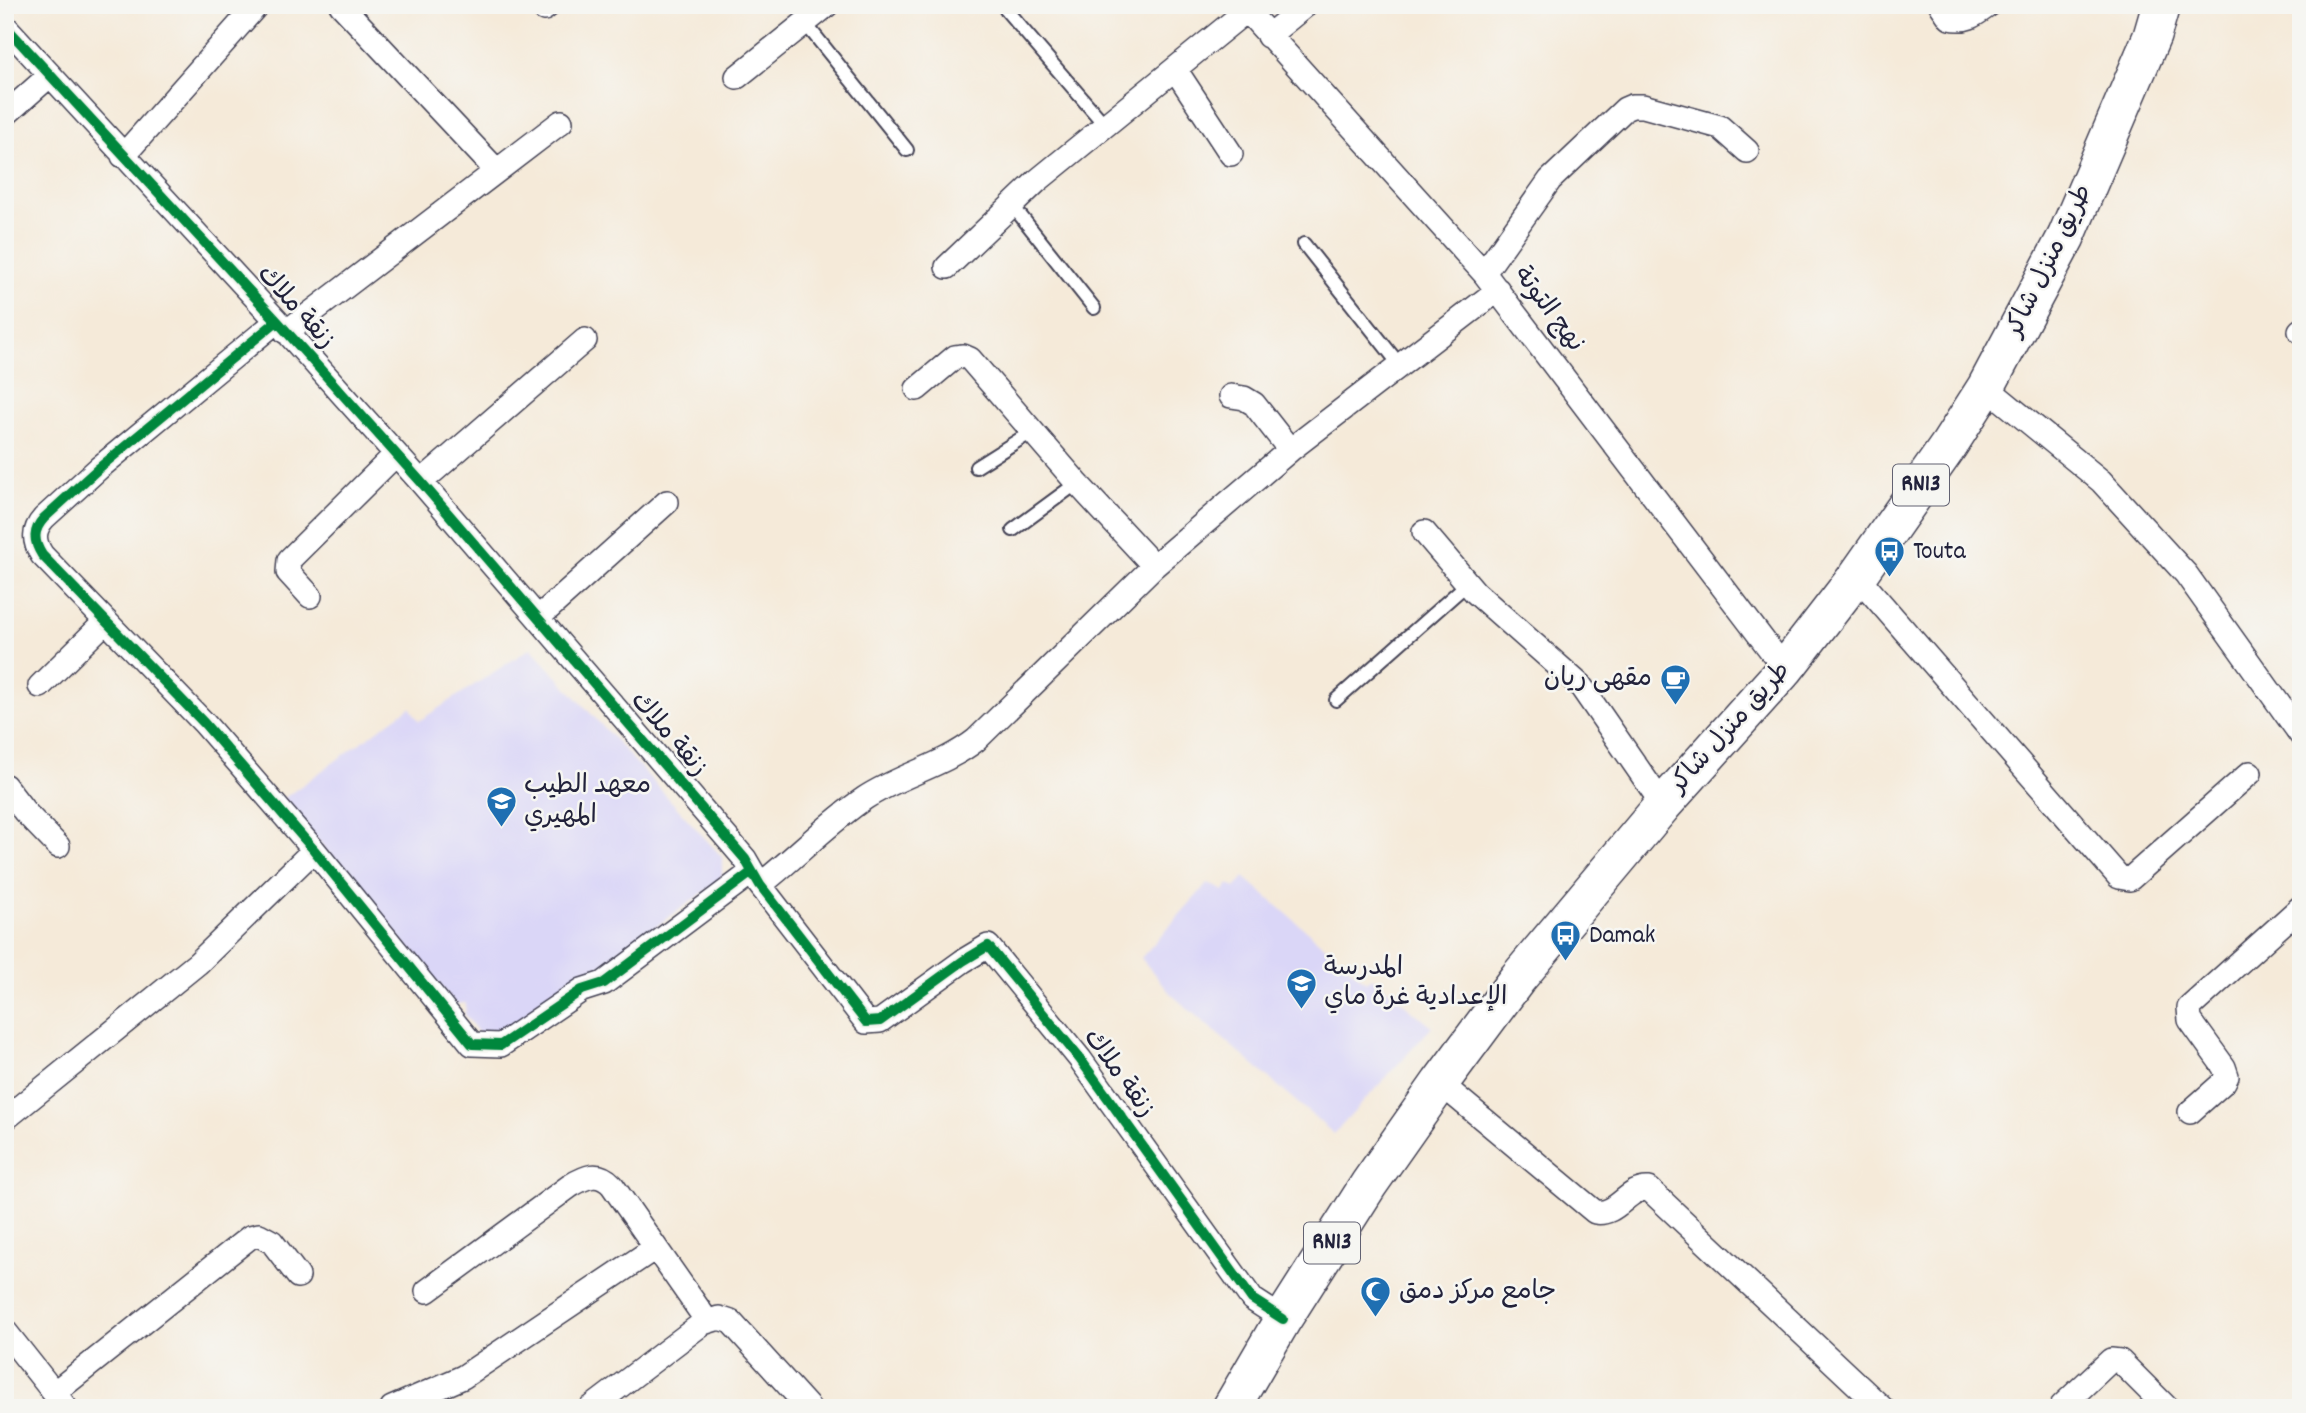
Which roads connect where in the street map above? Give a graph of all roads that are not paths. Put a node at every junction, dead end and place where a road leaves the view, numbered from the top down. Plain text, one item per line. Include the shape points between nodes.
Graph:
1 (257, 5) edge
2 (341, 5) edge
3 (827, 5) edge
4 (1306, 5) edge
5 (1941, 5) edge
6 (1989, 5) edge
7 (2161, 5) edge
8 (1244, 8) edge
9 (1006, 10) dead end
10 (805, 23) junction
11 (5, 26) edge
12 (1268, 36) junction
13 (1175, 69) junction
14 (49, 76) junction
15 (737, 77) dead end
16 (5, 115) edge
17 (561, 122) dead end
18 (1105, 125) junction
19 (907, 150) dead end
20 (1747, 151) dead end
21 (1231, 154) dead end
22 (123, 156) junction
23 (496, 170) junction
24 (1012, 205) junction
25 (1304, 244) dead end
26 (947, 267) dead end
27 (1491, 281) junction
28 (1094, 308) dead end
29 (281, 327) junction
30 (585, 340) dead end
31 (1399, 364) junction
32 (1986, 387) junction
33 (917, 389) dead end
34 (1230, 396) dead end
35 (1032, 430) junction
36 (1290, 450) junction
37 (396, 454) junction
38 (976, 467) dead end
39 (421, 482) junction
40 (1077, 482) junction
41 (667, 502) dead end
42 (1013, 530) dead end
43 (1424, 532) dead end
44 (1154, 566) junction
45 (1857, 576) junction
46 (1467, 584) junction
47 (310, 596) dead end
48 (538, 618) junction
49 (106, 621) junction
50 (1785, 669) junction
51 (40, 685) dead end
52 (1336, 700) dead end
53 (2301, 735) edge
54 (2250, 773) dead end
55 (5, 786) edge
56 (1663, 805) junction
57 (58, 846) dead end
58 (314, 849) junction
59 (756, 878) junction
60 (2301, 906) edge
61 (1440, 1083) junction
62 (2190, 1112) dead end
63 (5, 1119) edge
64 (655, 1248) junction
65 (298, 1276) dead end
66 (427, 1291) dead end
67 (1283, 1319) junction
68 (707, 1321) junction
69 (5, 1331) edge
70 (60, 1400) edge
71 (2062, 1406) edge
72 (392, 1408) edge
73 (591, 1408) edge
74 (809, 1408) edge
75 (1230, 1408) edge
76 (1882, 1408) edge
77 (2167, 1408) edge

1 - 22 street
2 - 23 street
3 - 10 street
4 - 12 street
5 - 6 street via 1951,18 1961,20
7 - 32 main road, طريق منزل شاكر / RN13 via 2066,237
8 - 12 street, نهج التوتة
8 - 13 street
9 - 18 lane
10 - 15 street
10 - 19 lane
11 - 14 street, زنقة ملاك
12 - 27 street, نهج التوتة
13 - 18 street
13 - 21 street
14 - 16 street
14 - 22 street, زنقة ملاك
17 - 23 street
18 - 24 street
20 - 27 street via 1720,127 1643,106 1625,109 1550,180
22 - 29 street, زنقة ملاك
23 - 29 street
24 - 26 street
24 - 28 lane
25 - 31 lane
27 - 31 street
27 - 50 street, نهج التوتة
29 - 37 street, زنقة ملاك
29 - 49 street via 99,468 37,525 34,536 42,555
30 - 39 street
31 - 36 street
32 - 45 main road, طريق منزل شاكر / RN13
32 - 53 street via 2101,481 2186,574
33 - 35 street via 955,357 967,356
34 - 36 street via 1254,404
35 - 38 lane
35 - 40 street
36 - 44 street
37 - 39 street, زنقة ملاك
37 - 47 street via 289,560 288,572
39 - 48 street, زنقة ملاك
40 - 42 lane
40 - 44 street
41 - 48 street
43 - 46 street
44 - 59 street via 976,740 867,797
45 - 50 main road, طريق منزل شاكر / RN13
45 - 54 street via 2119,877 2130,879
46 - 52 lane
46 - 56 street via 1580,685
48 - 59 street, زنقة ملاك via 745,859
49 - 51 street
49 - 58 street via 204,723
50 - 56 main road, طريق منزل شاكر / RN13
55 - 57 street
56 - 61 main road, طريق منزل شاكر / RN13 via 1518,978
58 - 59 street via 472,1044 501,1045 582,989 604,983
58 - 63 street via 198,963
59 - 67 street, زنقة ملاك via 866,1022 880,1021 988,946 1080,1059 1252,1299
60 - 62 street via 2189,1008 2190,1020 2227,1076
61 - 67 main road, طريق منزل شاكر / RN13
61 - 76 street via 1595,1212 1609,1212 1637,1190 1648,1189
64 - 66 street via 612,1185 595,1175 570,1186
64 - 68 street
64 - 72 street via 463,1377
65 - 70 street via 272,1242 259,1235 250,1237
67 - 75 main road, طريق منزل شاكر / RN13
68 - 73 street
68 - 74 street via 731,1322
69 - 70 street
71 - 77 street via 2115,1359

